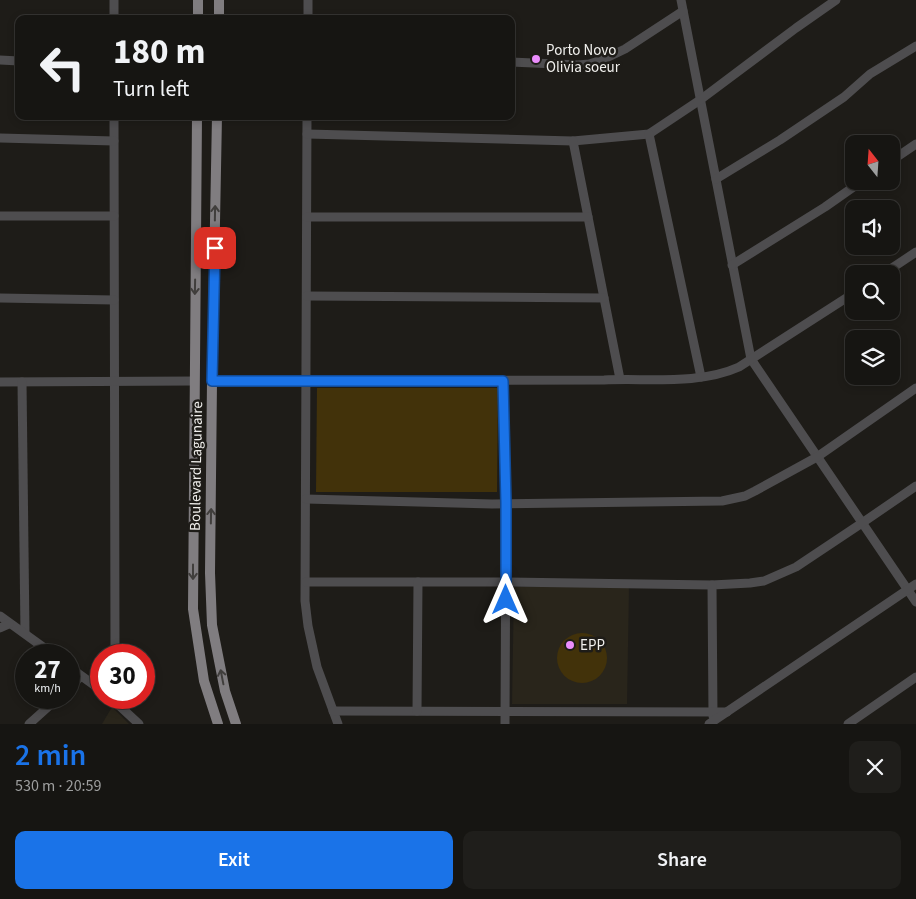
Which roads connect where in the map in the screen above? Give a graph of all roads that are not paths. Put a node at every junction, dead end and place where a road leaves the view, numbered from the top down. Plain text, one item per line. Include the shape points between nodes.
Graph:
1 (114, 0) edge
2 (198, 0) edge
3 (219, 0) edge
4 (308, 0) edge
5 (681, 0) edge
6 (836, 0) edge
7 (683, 11) junction
8 (114, 15) edge
9 (198, 15) edge
10 (219, 15) edge
11 (308, 15) edge
12 (916, 46) edge
13 (0, 60) edge
14 (15, 60) edge
15 (515, 62) edge
16 (700, 100) junction
17 (114, 120) edge
18 (197, 120) edge
19 (217, 120) edge
20 (307, 120) edge
21 (307, 134) junction
22 (649, 134) junction
23 (0, 138) edge
24 (114, 141) junction
25 (573, 141) junction
26 (916, 144) edge
27 (900, 155) edge
28 (716, 179) junction
29 (850, 190) edge
30 (0, 216) edge
31 (114, 216) junction
32 (307, 217) junction
33 (588, 217) junction
34 (916, 252) edge
35 (732, 264) junction
36 (896, 265) edge
37 (306, 296) junction
38 (0, 298) edge
39 (604, 298) junction
40 (845, 299) edge
41 (114, 300) junction
42 (751, 360) junction
43 (701, 376) junction
44 (620, 379) junction
45 (306, 380) junction
46 (114, 381) junction
47 (194, 381) junction
48 (212, 381) junction
49 (503, 381) junction
50 (0, 382) edge
51 (22, 382) junction
52 (916, 388) edge
53 (817, 458) junction
54 (916, 486) edge
55 (306, 499) junction
56 (506, 503) junction
57 (862, 524) junction
58 (306, 582) junction
59 (418, 582) junction
60 (506, 582) junction
61 (712, 584) junction
62 (916, 584) edge
63 (907, 590) junction
64 (916, 602) edge
65 (0, 616) edge
66 (9, 624) junction
67 (0, 628) edge
68 (25, 633) junction
69 (40, 644) edge
70 (114, 644) edge
71 (81, 676) edge
72 (916, 677) edge
73 (90, 682) edge
74 (46, 709) edge
75 (125, 709) edge
76 (333, 711) junction
77 (417, 711) junction
78 (505, 711) junction
79 (712, 719) edge
80 (29, 724) edge
81 (139, 724) edge
82 (218, 724) edge
83 (236, 724) edge
84 (338, 724) edge
85 (505, 724) edge
86 (848, 724) edge

1 - 8 street
2 - 9 main road
3 - 10 main road
4 - 11 street
5 - 7 street
6 - 16 street
7 - 15 street via 626,49 589,64
7 - 16 street
12 - 28 street via 870,74 844,97 788,135
13 - 14 street
16 - 22 street
16 - 28 street
17 - 24 street
18 -> 47 main road, Boulevard Lagunaire
48 -> 19 main road, Boulevard Lagunaire
20 - 21 street
21 - 25 street
21 - 32 street
22 - 25 street
22 - 43 street
23 - 24 street
24 - 31 street
25 - 33 street
26 - 27 street
28 - 35 street
29 - 35 street
30 - 31 street
31 - 41 street
32 - 33 street
32 - 37 street
33 - 39 street
34 - 36 street
35 - 42 street
37 - 39 street
37 - 45 street
38 - 41 street
39 - 44 street
40 - 42 street
41 - 46 street
42 - 43 street via 729,371
42 - 53 street
43 - 44 street
44 - 49 street
45 - 48 street
45 - 49 street
45 - 55 street
46 - 47 street
46 - 51 street
46 - 70 street
47 -> 82 main road, Boulevard Lagunaire via 193,610 204,681
83 -> 48 main road, Boulevard Lagunaire via 225,691 212,625
49 - 56 street
50 - 51 street
51 - 68 street
52 - 53 street
53 - 56 street via 745,496 722,501
53 - 57 street
54 - 57 street
55 - 56 street
55 - 58 street
56 - 60 street
57 - 61 street via 796,567 764,581
57 - 63 street
58 - 59 street
58 - 76 street via 308,626 316,667
59 - 60 street
59 - 77 street
60 - 61 street
60 - 78 street
61 - 79 street
62 - 63 street
63 - 64 street
63 - 79 street
65 - 66 street
66 - 67 street
66 - 68 street
68 - 69 street
71 - 73 street
72 - 86 street
74 - 80 street
75 - 81 street
76 - 77 street
76 - 84 street
77 - 78 street
78 - 79 street
78 - 85 street

